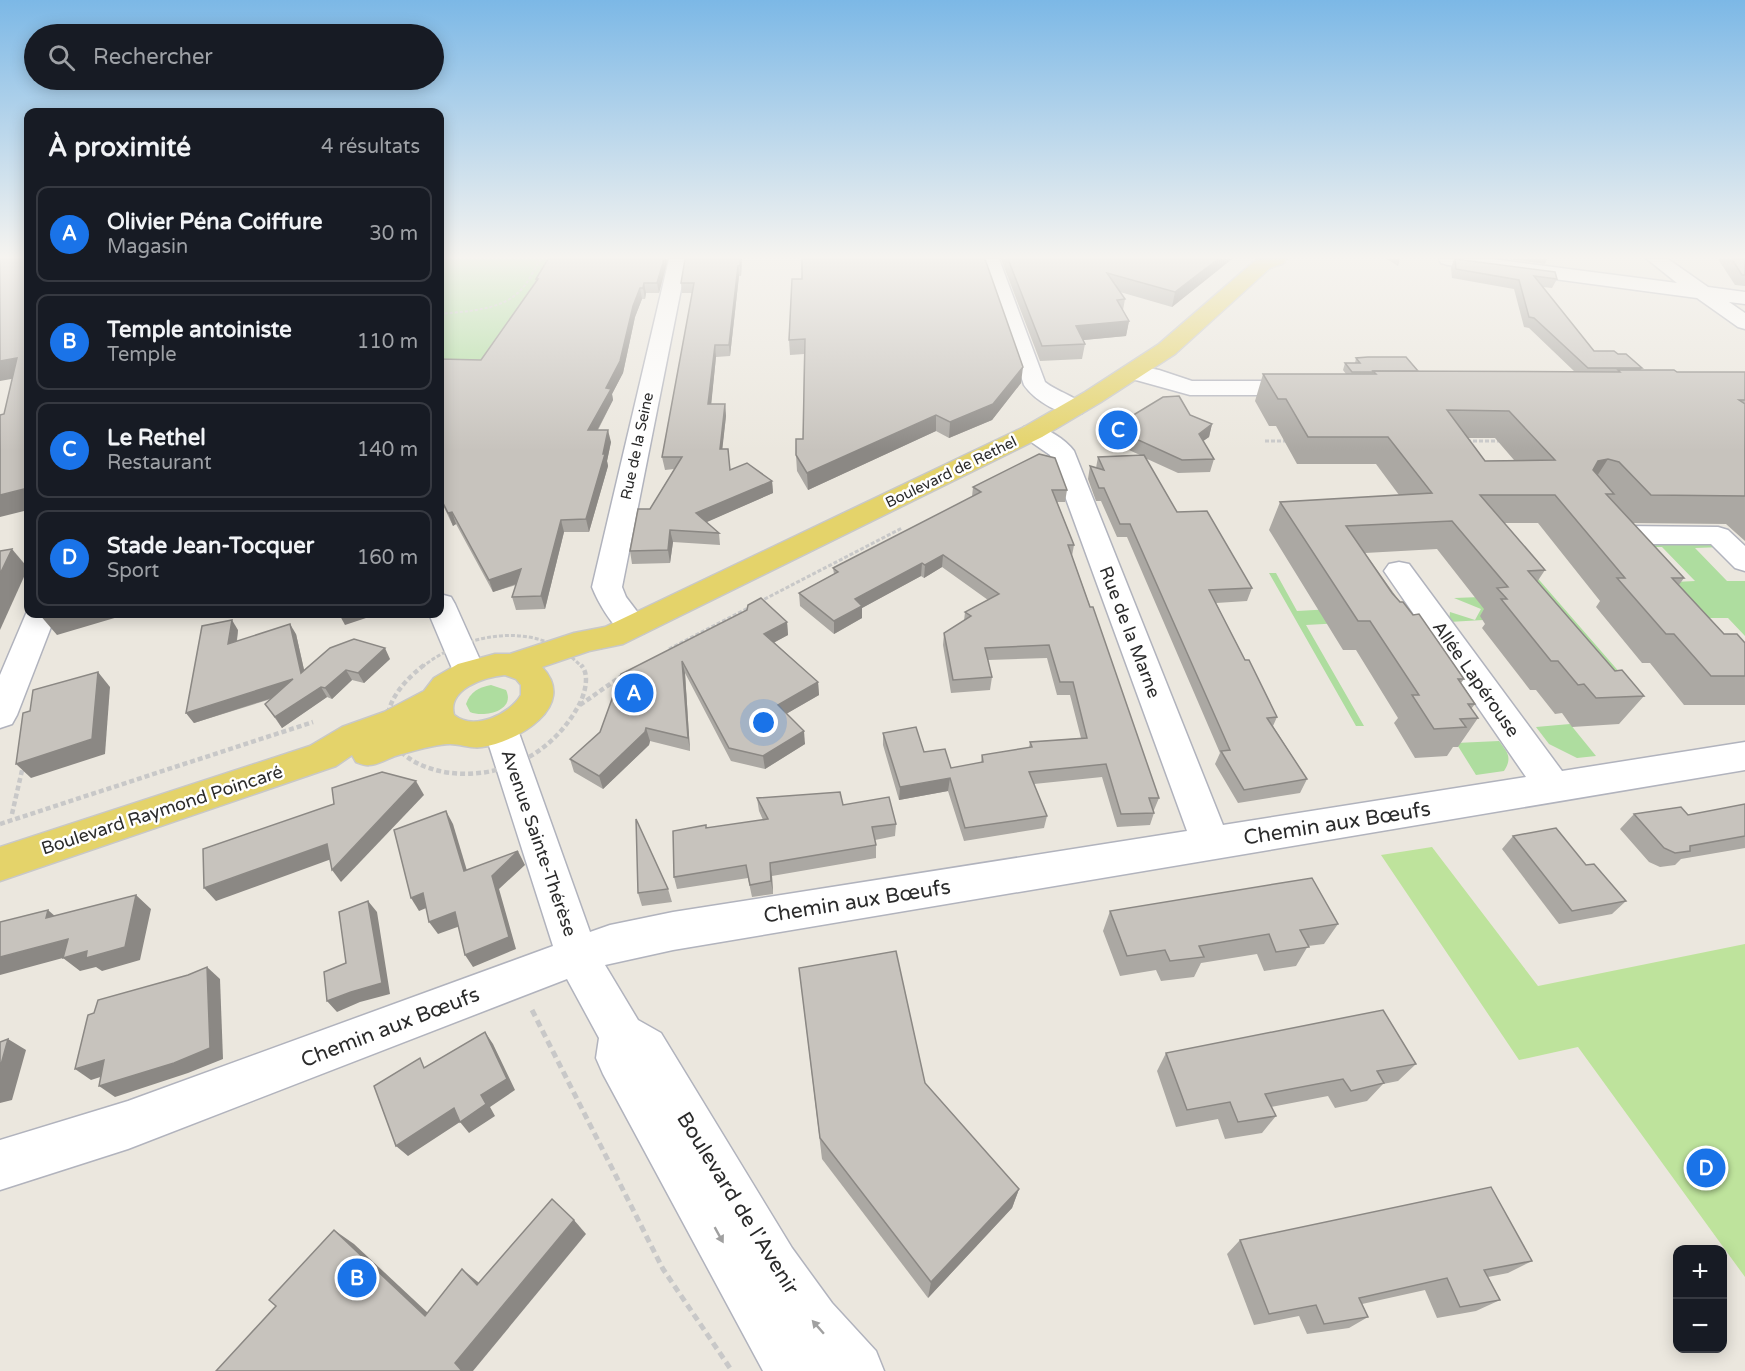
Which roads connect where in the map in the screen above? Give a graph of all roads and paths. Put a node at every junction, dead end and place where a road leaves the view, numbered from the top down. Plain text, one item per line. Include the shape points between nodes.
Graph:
1 (664, 323) edge
2 (1013, 323) edge
3 (1197, 323) edge
4 (1133, 372) junction
5 (1328, 388) edge
6 (1074, 408) junction
7 (1033, 432) junction
8 (1265, 441) dead end
9 (1288, 441) dead end
10 (1461, 441) edge
11 (1505, 441) edge
12 (911, 523) dead end
13 (1732, 536) edge
14 (1745, 562) edge
15 (1399, 571) dead end
16 (1662, 578) edge
17 (444, 613) edge
18 (39, 618) edge
19 (623, 631) junction
20 (659, 655) edge
21 (512, 665) junction
22 (584, 668) dead end
23 (469, 671) junction
24 (630, 671) edge
25 (538, 692) junction
26 (395, 698) dead end
27 (439, 698) junction
28 (385, 699) dead end
29 (580, 705) junction
30 (0, 715) edge
31 (316, 721) dead end
32 (501, 730) junction
33 (450, 731) junction
34 (396, 749) dead end
35 (323, 756) junction
36 (530, 756) dead end
37 (1745, 756) edge
38 (23, 765) edge
39 (491, 771) dead end
40 (1553, 787) junction
41 (12, 814) dead end
42 (0, 824) edge
43 (1211, 843) junction
44 (0, 864) edge
45 (577, 956) junction
46 (520, 978) junction
47 (622, 1035) junction
48 (0, 1165) edge
49 (732, 1371) edge
50 (793, 1371) edge
51 (856, 1371) edge

1 - 19 street, Rue de la Seine via 607,587
2 - 6 street via 1035,385
3 - 4 main road, Boulevard de Rethel
4 - 5 street via 1190,388
4 - 6 main road, Boulevard de Rethel
6 - 7 main road, Boulevard de Rethel
7 - 19 main road, Boulevard de Rethel
7 - 43 street, Rue de la Marne via 1061,451
8 - 9 path
10 - 11 path
12 - 20 path
13 - 14 street
13 - 16 street via 1617,527
15 - 40 street, Allée Lapérouse
17 - 23 street
18 - 30 street
19 - 21 main road, Boulevard de Rethel
19 - 25 main road, Boulevard de Rethel
21 - 23 main road via 489,665
21 - 25 main road via 529,672
22 - 29 path via 586,686
23 - 27 main road via 450,683
24 - 29 path
25 - 32 main road via 524,716
26 - 28 path
27 - 33 main road via 438,720
27 - 35 main road, Boulevard Raymond Poincaré via 396,721 354,736
29 - 36 path via 562,732
31 - 42 path
32 - 33 main road via 479,735
32 - 45 street, Avenue Sainte-Thérèse
33 - 35 main road, Boulevard Raymond Poincaré via 394,743 358,756
34 - 39 path via 408,760 440,772
35 - 44 main road, Boulevard Raymond Poincaré
37 - 40 street, Chemin aux Bœufs
38 - 41 path
40 - 43 street, Chemin aux Bœufs
43 - 45 street, Chemin aux Bœufs via 673,931 610,944
45 - 46 street, Chemin aux Bœufs
45 - 47 street, Boulevard de l'Avenir
46 - 48 street, Chemin aux Bœufs via 129,1125
46 - 49 path via 527,1001 663,1269
47 -> 50 street, Boulevard de l'Avenir via 619,1058
51 -> 47 street, Boulevard de l'Avenir via 813,1322 773,1267 645,1049

